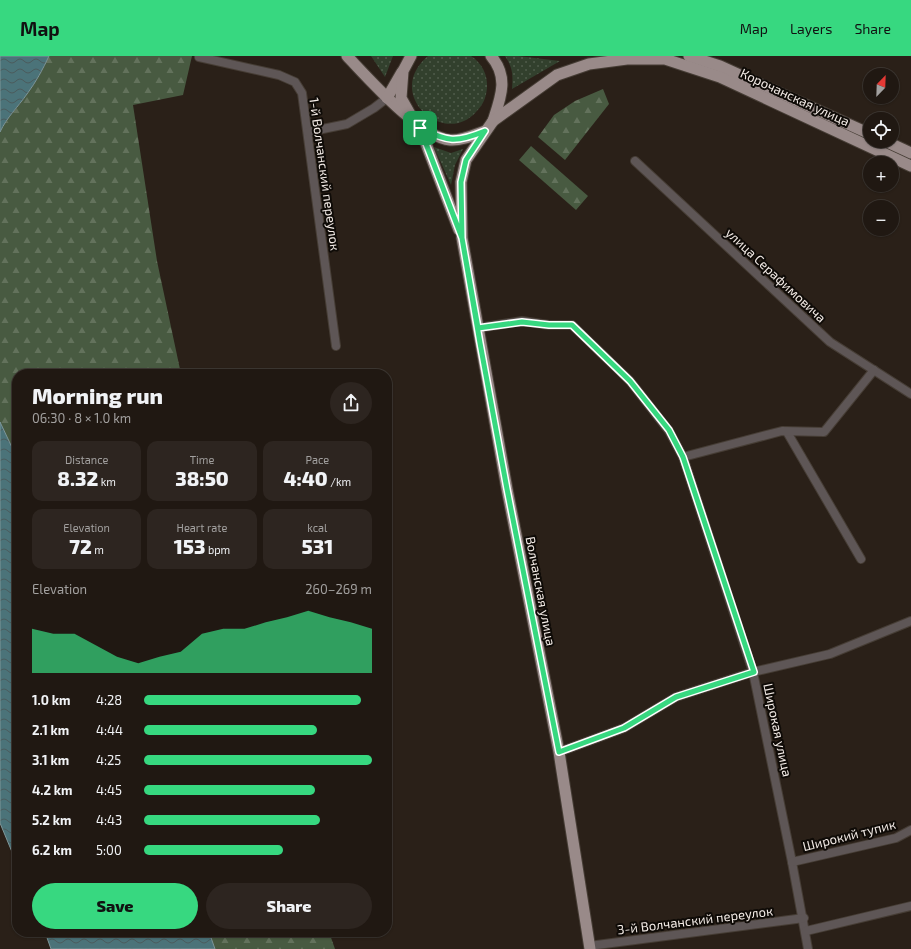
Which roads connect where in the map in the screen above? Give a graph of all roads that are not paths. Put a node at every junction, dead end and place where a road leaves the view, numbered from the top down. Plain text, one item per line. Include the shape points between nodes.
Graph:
1 (347, 56) edge
2 (411, 56) edge
3 (491, 56) edge
4 (690, 56) edge
5 (199, 57) dead end
6 (403, 71) junction
7 (387, 98) junction
8 (493, 121) junction
9 (417, 124) junction
10 (485, 131) junction
11 (863, 131) edge
12 (308, 132) junction
13 (899, 147) edge
14 (911, 153) edge
15 (635, 161) dead end
16 (911, 166) edge
17 (462, 238) junction
18 (478, 328) junction
19 (336, 346) dead end
20 (874, 370) junction
21 (911, 394) edge
22 (788, 432) junction
23 (683, 457) junction
24 (861, 559) dead end
25 (911, 621) edge
26 (754, 672) junction
27 (559, 752) junction
28 (911, 830) edge
29 (792, 862) junction
30 (911, 906) edge
31 (804, 918) junction
32 (806, 931) junction
33 (589, 948) edge
34 (808, 949) edge

1 - 7 main road
2 - 6 main road
3 - 8 main road via 498,64 502,78 501,96
4 - 11 main road, Корочанская улица via 720,66
5 - 12 street, 1-й Волчанский переулок via 279,75 295,82 302,93
6 - 7 main road
6 - 9 main road via 401,98
7 - 9 main road
7 - 12 street via 347,124
8 - 10 main road
8 - 16 main road, Корочанская улица via 557,75 589,64 627,59 665,59 720,77
9 - 10 main road via 435,136 450,140 470,137
9 - 17 main road
10 - 17 main road via 466,160 461,182
12 - 19 street, 1-й Волчанский переулок
13 - 14 main road
15 - 20 street, улица Серафимовича via 830,342
17 - 18 main road, Волчанская улица
18 - 23 street, Широкая улица via 522,322 572,325 630,381 669,430
18 - 27 main road, Волчанская улица
20 - 21 street, улица Серафимовича
20 - 22 street via 824,432
22 - 23 street via 782,431
22 - 24 street
23 - 26 street, Широкая улица
25 - 26 street via 830,654
26 - 27 street via 676,697 624,728
26 - 29 street, Широкая улица
27 - 33 main road, Волчанская улица
28 - 29 street, Широкий тупик via 896,838
29 - 31 street, Широкая улица
30 - 32 street
31 - 32 street, Широкая улица
31 - 33 street, 3-й Волчанский переулок
32 - 34 street, Широкая улица

